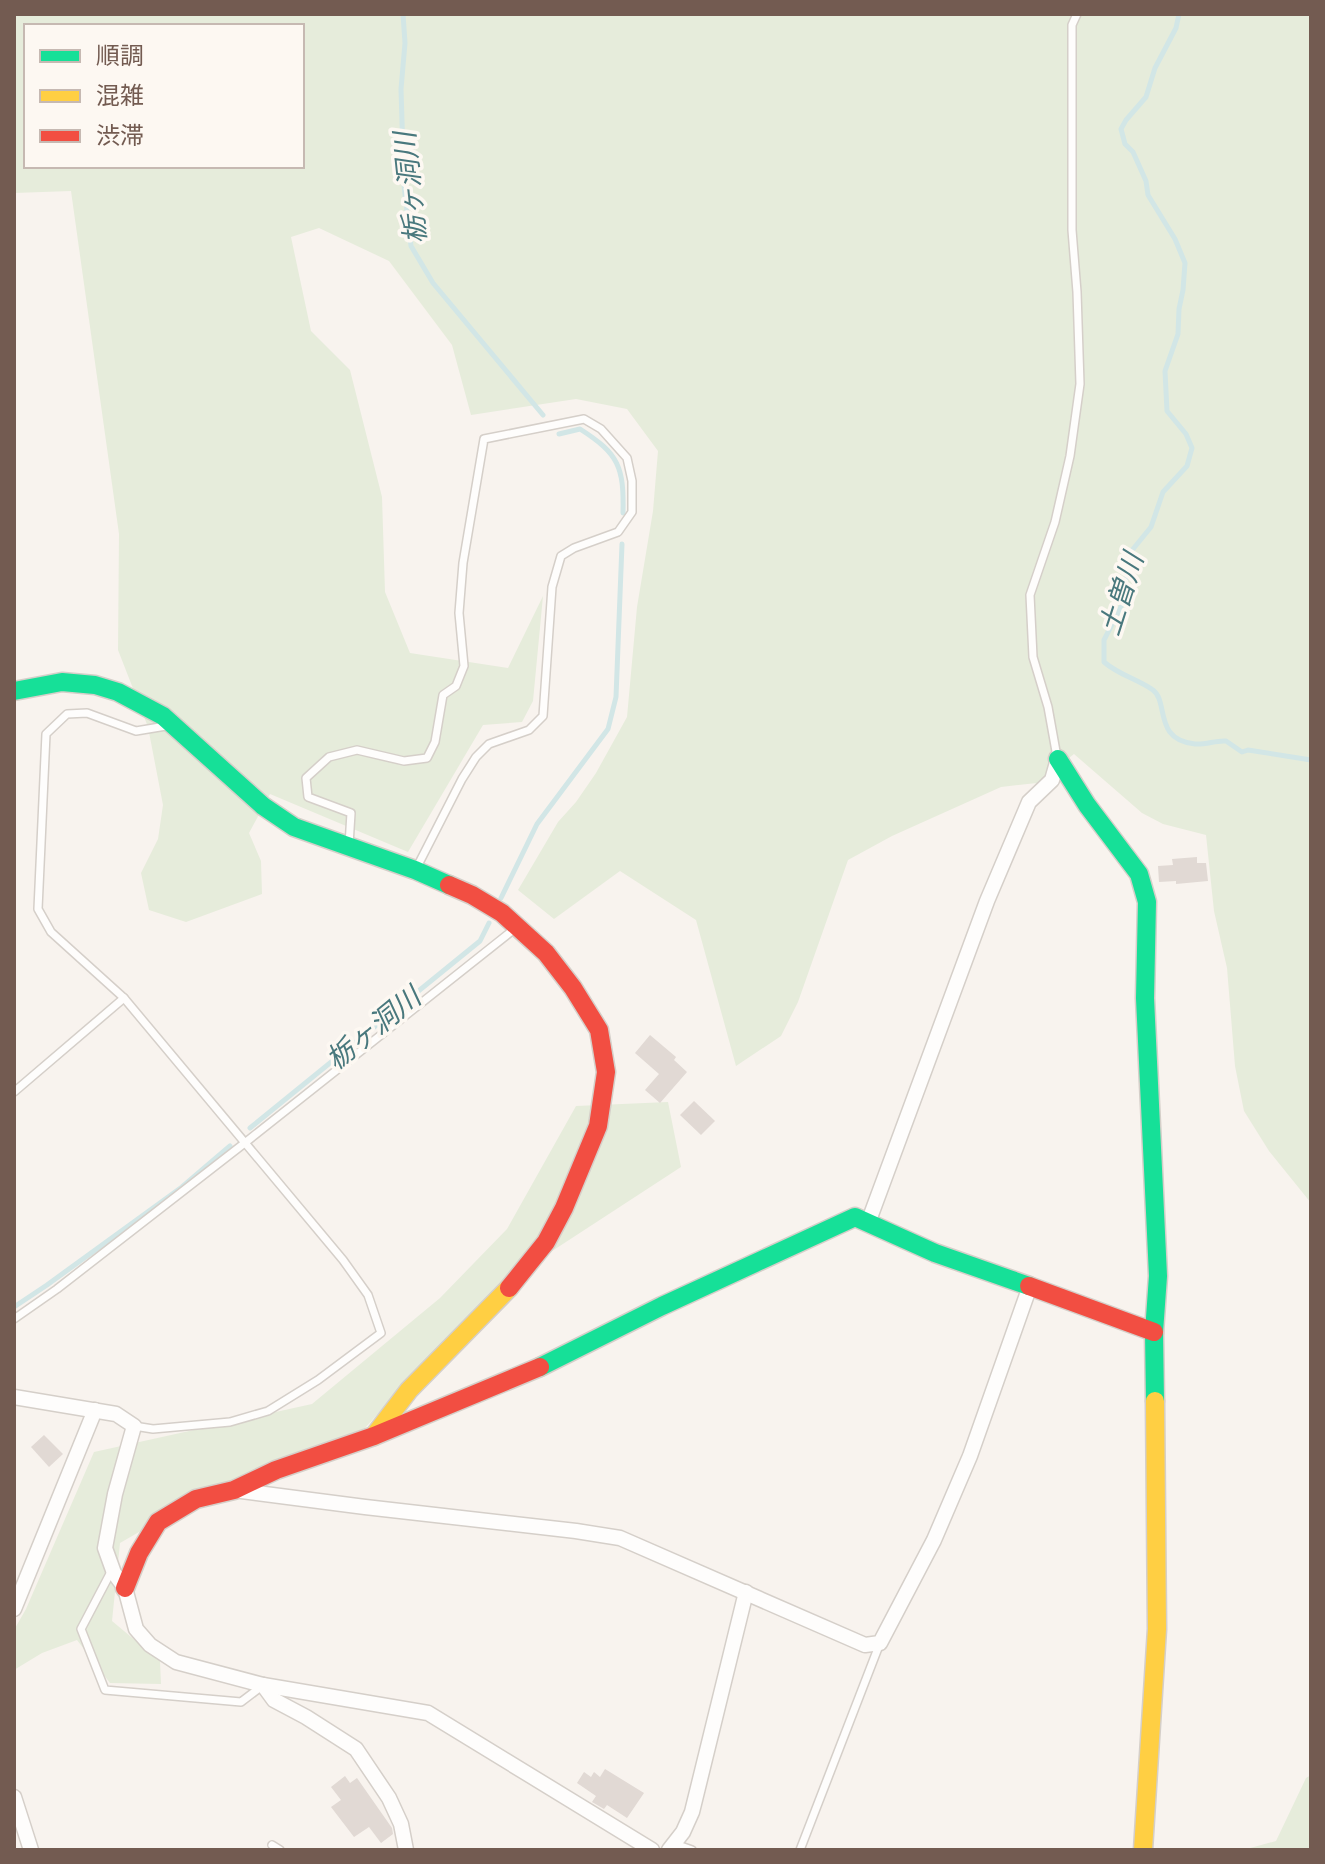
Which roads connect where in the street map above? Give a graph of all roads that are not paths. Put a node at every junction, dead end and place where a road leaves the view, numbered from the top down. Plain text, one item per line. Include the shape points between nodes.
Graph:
1 (1077, 14) edge
2 (14, 691) edge
3 (171, 725) junction
4 (1058, 759) junction
5 (349, 847) junction
6 (415, 870) junction
7 (518, 926) junction
8 (124, 998) junction
9 (14, 1092) edge
10 (246, 1142) junction
11 (868, 1223) junction
12 (1030, 1286) junction
13 (14, 1319) edge
14 (1154, 1332) junction
15 (14, 1397) edge
16 (95, 1410) junction
17 (134, 1426) junction
18 (374, 1436) junction
19 (234, 1490) junction
20 (112, 1570) junction
21 (125, 1588) junction
22 (746, 1592) junction
23 (14, 1609) edge
24 (880, 1643) junction
25 (263, 1685) junction
26 (14, 1797) edge
27 (272, 1845) dead end
28 (672, 1847) edge
29 (31, 1850) edge
30 (280, 1850) edge
31 (406, 1850) edge
32 (652, 1850) edge
33 (692, 1850) edge
34 (800, 1850) edge
35 (1143, 1850) edge

1 - 4 lane via 1072,25 1072,230 1080,384 1055,522 1030,595 1033,657
2 - 3 street via 62,682 95,685 118,692
3 - 5 street via 263,806 294,827
3 - 8 lane via 136,731 87,713 67,714 46,734 38,909 51,932
4 - 11 street via 1052,780 1029,802 987,901
4 - 14 street via 1139,874 1147,902 1145,998 1158,1276
5 - 6 street
5 - 6 lane via 351,813 308,797 306,778 329,757 357,750 404,761 427,758 443,695 456,686 464,666 459,613 463,563 484,439 584,419 601,429 627,458 632,512 618,532 561,556 552,587 543,716 529,730 489,744 476,757
6 - 7 street via 472,895
7 - 10 lane
7 - 18 street via 546,953 599,1030 606,1072 598,1126 546,1242 509,1288 409,1390
8 - 9 lane
8 - 10 lane
10 - 13 lane
10 - 17 lane via 368,1295 381,1333 268,1411 230,1422
11 - 12 street
11 - 18 street via 855,1217 524,1375
12 - 14 street
12 - 24 street via 970,1456
14 - 35 street via 1157,1629
15 - 16 street
16 - 17 street via 116,1414
16 - 23 street
17 - 20 street via 105,1548
18 - 19 street
19 - 21 street via 196,1499 158,1522
19 - 22 street via 620,1538
20 - 21 street
20 - 25 lane via 81,1629 105,1690 241,1702
21 - 25 street via 136,1629 150,1645 176,1662
22 - 24 street via 865,1645
22 - 28 street via 692,1812
24 - 34 lane
25 - 31 street via 274,1700 356,1749 389,1798
25 - 32 street via 428,1713
26 - 29 street
27 - 30 lane
28 - 33 lane

